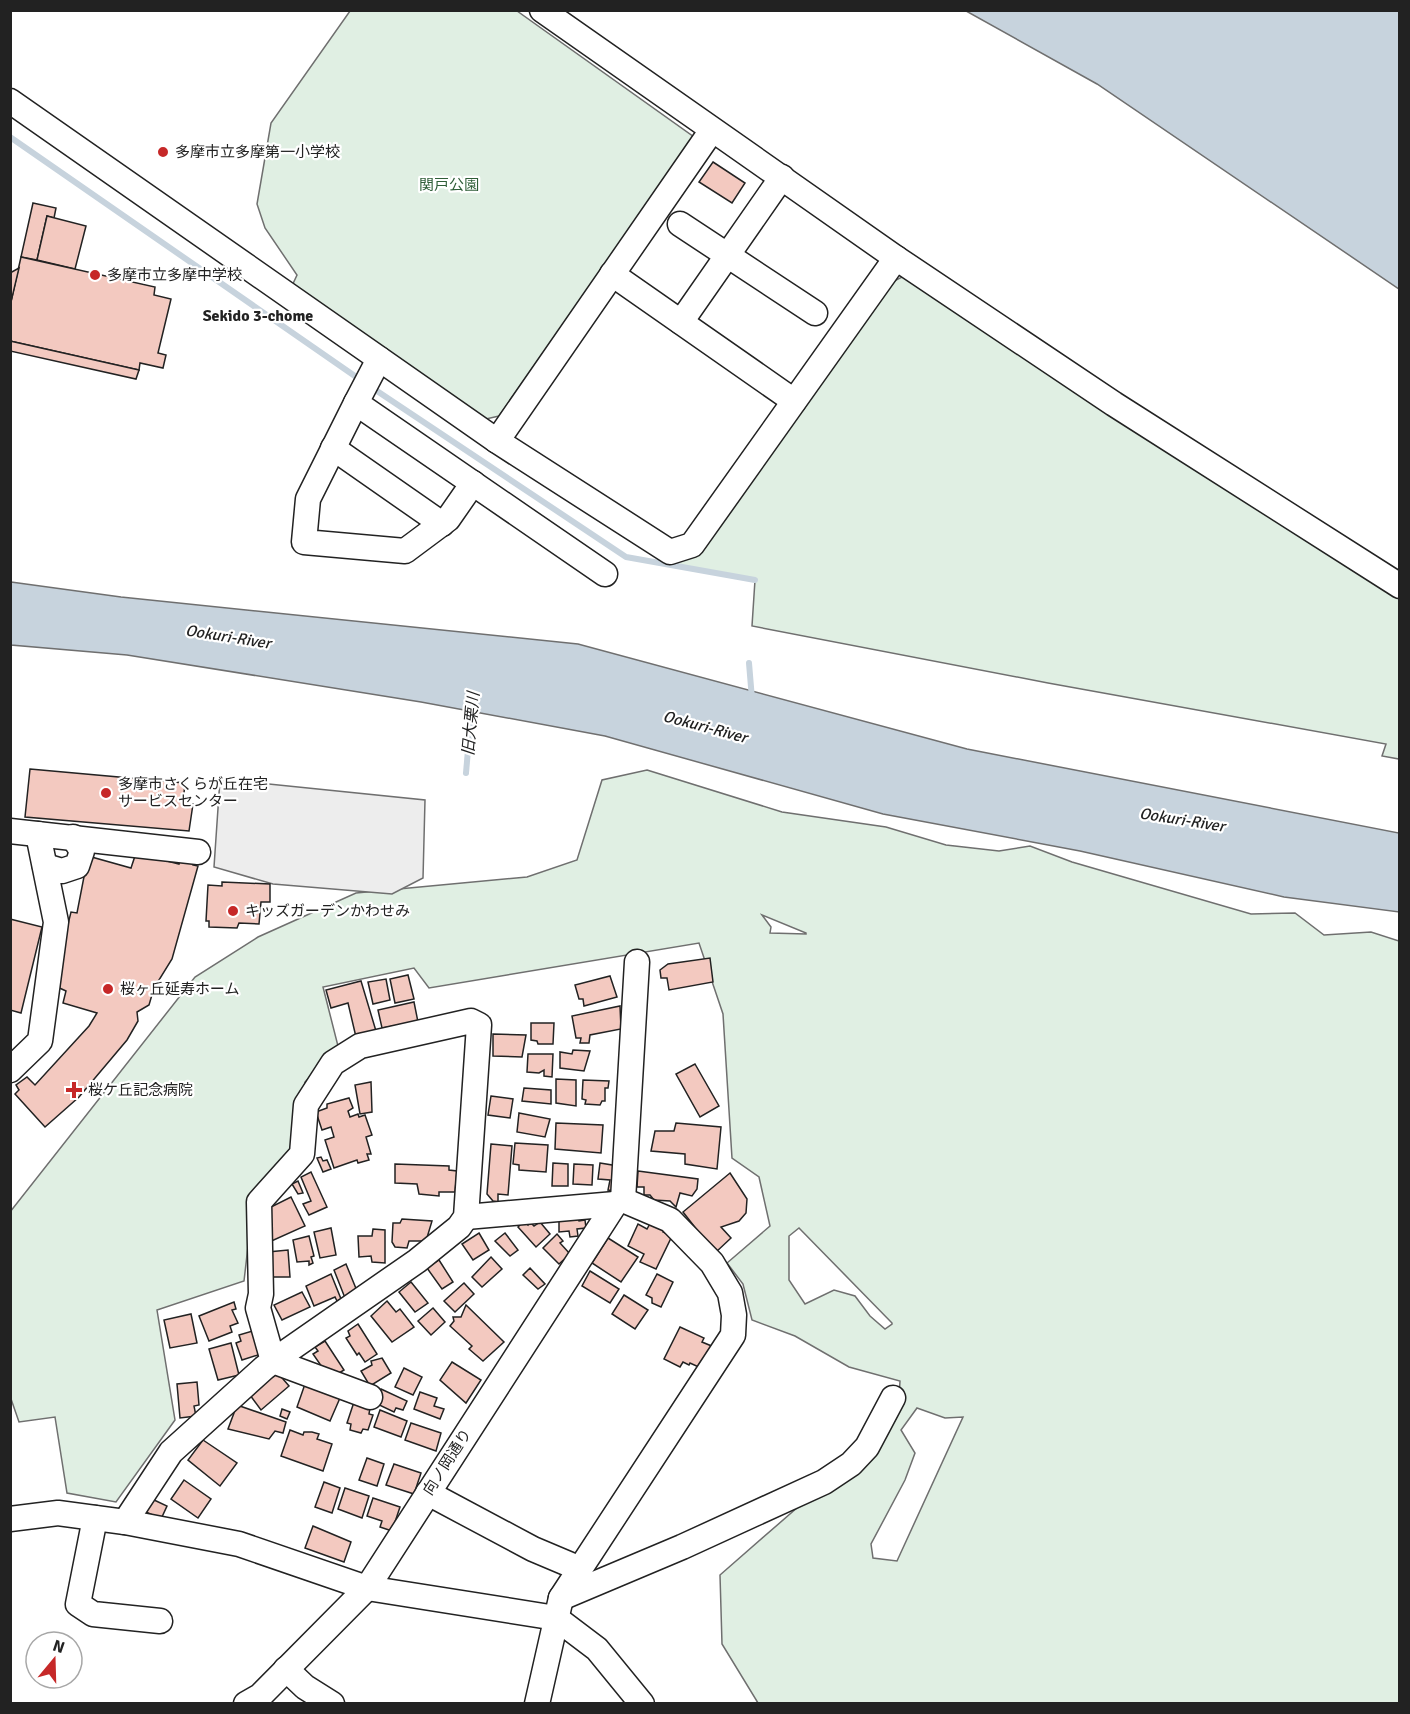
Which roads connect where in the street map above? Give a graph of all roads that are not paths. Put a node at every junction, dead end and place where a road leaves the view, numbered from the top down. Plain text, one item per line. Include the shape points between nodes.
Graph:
1 (542, 10) edge
2 (10, 102) edge
3 (712, 130) junction
4 (782, 177) junction
5 (680, 224) dead end
6 (727, 254) junction
7 (897, 258) junction
8 (612, 274) junction
9 (815, 313) dead end
10 (681, 322) junction
11 (375, 365) junction
12 (358, 400) junction
13 (794, 401) junction
14 (497, 441) junction
15 (333, 448) junction
16 (473, 483) junction
17 (442, 524) junction
18 (605, 574) dead end
19 (1400, 586) edge
20 (10, 831) edge
21 (38, 834) junction
22 (73, 837) junction
23 (198, 852) dead end
24 (45, 866) junction
25 (637, 962) dead end
26 (10, 1070) edge
27 (619, 1202) junction
28 (466, 1217) junction
29 (273, 1361) junction
30 (370, 1397) dead end
31 (893, 1398) dead end
32 (428, 1492) junction
33 (95, 1518) junction
34 (12, 1522) edge
35 (125, 1522) junction
36 (578, 1568) junction
37 (367, 1588) junction
38 (558, 1608) junction
39 (160, 1621) dead end
40 (286, 1669) junction
41 (246, 1704) edge
42 (332, 1704) edge
43 (537, 1704) edge
44 (642, 1704) edge

1 - 3 street
2 - 11 street
3 - 4 street
3 - 8 street
4 - 6 street
4 - 7 street
5 - 6 street
6 - 9 street
6 - 10 street
7 - 13 street
7 - 19 street via 1114,404
8 - 10 street
8 - 14 street
10 - 13 street
11 - 12 street
11 - 14 street
12 - 15 street
12 - 16 street
13 - 14 street via 692,545 670,552
15 - 17 street
15 - 17 street via 308,499 304,542 405,551
16 - 17 street
16 - 18 street
20 - 21 street
21 - 22 street
21 - 24 street
22 - 23 street
22 - 24 street via 82,851 77,866 62,871
24 - 26 street via 56,922 40,1041
25 - 27 street
27 - 28 street
27 - 32 street, 向ノ岡通り
27 - 36 street via 670,1220 712,1263 730,1293 733,1335
28 - 29 street via 417,1261
28 - 29 street via 479,1025 471,1021 360,1046 333,1063 306,1105 302,1154 259,1202 258,1308
29 - 30 street
29 - 35 street via 171,1452
31 - 38 street via 867,1447 851,1464 824,1482
32 - 36 street via 533,1549
32 - 37 street, 向ノ岡通り
33 - 34 street via 58,1513
33 - 35 street
33 - 39 street via 78,1604 93,1614
35 - 37 street via 238,1544
36 - 38 street
37 - 38 street
37 - 40 street, 向ノ岡通り
38 - 43 street
38 - 44 street
40 - 41 street, 向ノ岡通り via 260,1696
40 - 42 street

